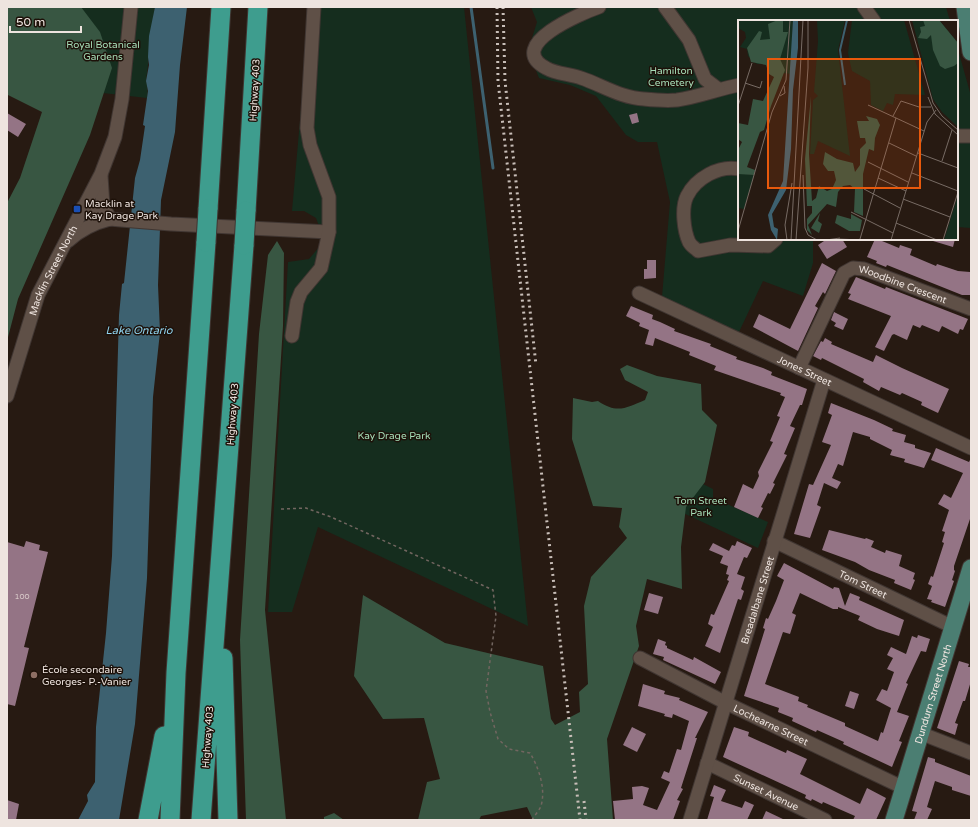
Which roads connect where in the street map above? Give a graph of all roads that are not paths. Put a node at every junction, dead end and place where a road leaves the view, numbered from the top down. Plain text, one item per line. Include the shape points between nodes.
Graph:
1 (131, 7) edge
2 (221, 7) edge
3 (258, 7) edge
4 (314, 7) edge
5 (599, 7) edge
6 (666, 7) edge
7 (864, 7) edge
8 (965, 7) edge
9 (971, 19) edge
10 (873, 20) edge
11 (971, 52) edge
12 (738, 85) edge
13 (718, 89) junction
14 (958, 136) edge
15 (971, 136) edge
16 (738, 169) edge
17 (101, 174) junction
18 (84, 207) junction
19 (115, 219) junction
20 (329, 232) junction
21 (775, 240) edge
22 (64, 245) junction
23 (639, 293) dead end
24 (971, 310) edge
25 (292, 336) dead end
26 (799, 368) junction
27 (824, 380) junction
28 (7, 396) edge
29 (971, 448) edge
30 (774, 541) junction
31 (971, 568) edge
32 (221, 569) junction
33 (966, 604) edge
34 (953, 627) junction
35 (640, 658) dead end
36 (176, 673) junction
37 (726, 703) junction
38 (920, 733) junction
39 (971, 753) edge
40 (707, 763) junction
41 (904, 788) junction
42 (148, 820) edge
43 (170, 820) edge
44 (201, 820) edge
45 (228, 820) edge
46 (690, 820) edge
47 (825, 820) edge
48 (894, 820) edge

1 - 17 street, Macklin Street North via 122,99 115,137
2 - 36 highway, bridge
3 - 32 highway, Highway 403, bridge
4 - 20 street via 307,128 310,145 329,197
5 - 13 street via 548,31 535,44 534,53 537,61 546,68 642,100 676,100
6 - 13 street via 689,40 705,79
7 - 10 street
8 - 9 main road
8 - 11 main road
12 - 13 street
14 - 15 street
16 - 21 street via 730,167 716,171 695,185 686,197 685,228 689,243 698,250 730,245 768,246
17 - 18 street, Macklin Street North
17 - 19 street via 104,206
18 - 19 street
18 - 22 street, Macklin Street North
19 - 20 street
19 - 22 street via 94,223
20 - 25 street via 321,268 301,292 297,302
22 - 28 street, Macklin Street North via 38,295
23 - 26 street, Jones Street
24 - 26 street, Woodbine Crescent via 853,268 841,278
26 - 27 street, Jones Street
27 - 29 street, Jones Street
27 - 30 street, Breadalbane Street
30 - 34 street, Tom Street
30 - 37 street, Breadalbane Street
31 - 33 main road, Dundurn Street North
32 - 44 highway, Highway 403
32 - 45 highway
33 - 34 main road, Dundurn Street North
34 - 38 main road, Dundurn Street North
35 - 37 street, Lochearne Street
36 - 42 highway
36 - 43 highway
37 - 40 street, Breadalbane Street
37 - 41 street, Lochearne Street
38 - 39 street
38 - 41 main road, Dundurn Street North
40 - 46 street, Breadalbane Street
40 - 47 street, Sunset Avenue
41 - 48 main road, Dundurn Street North

